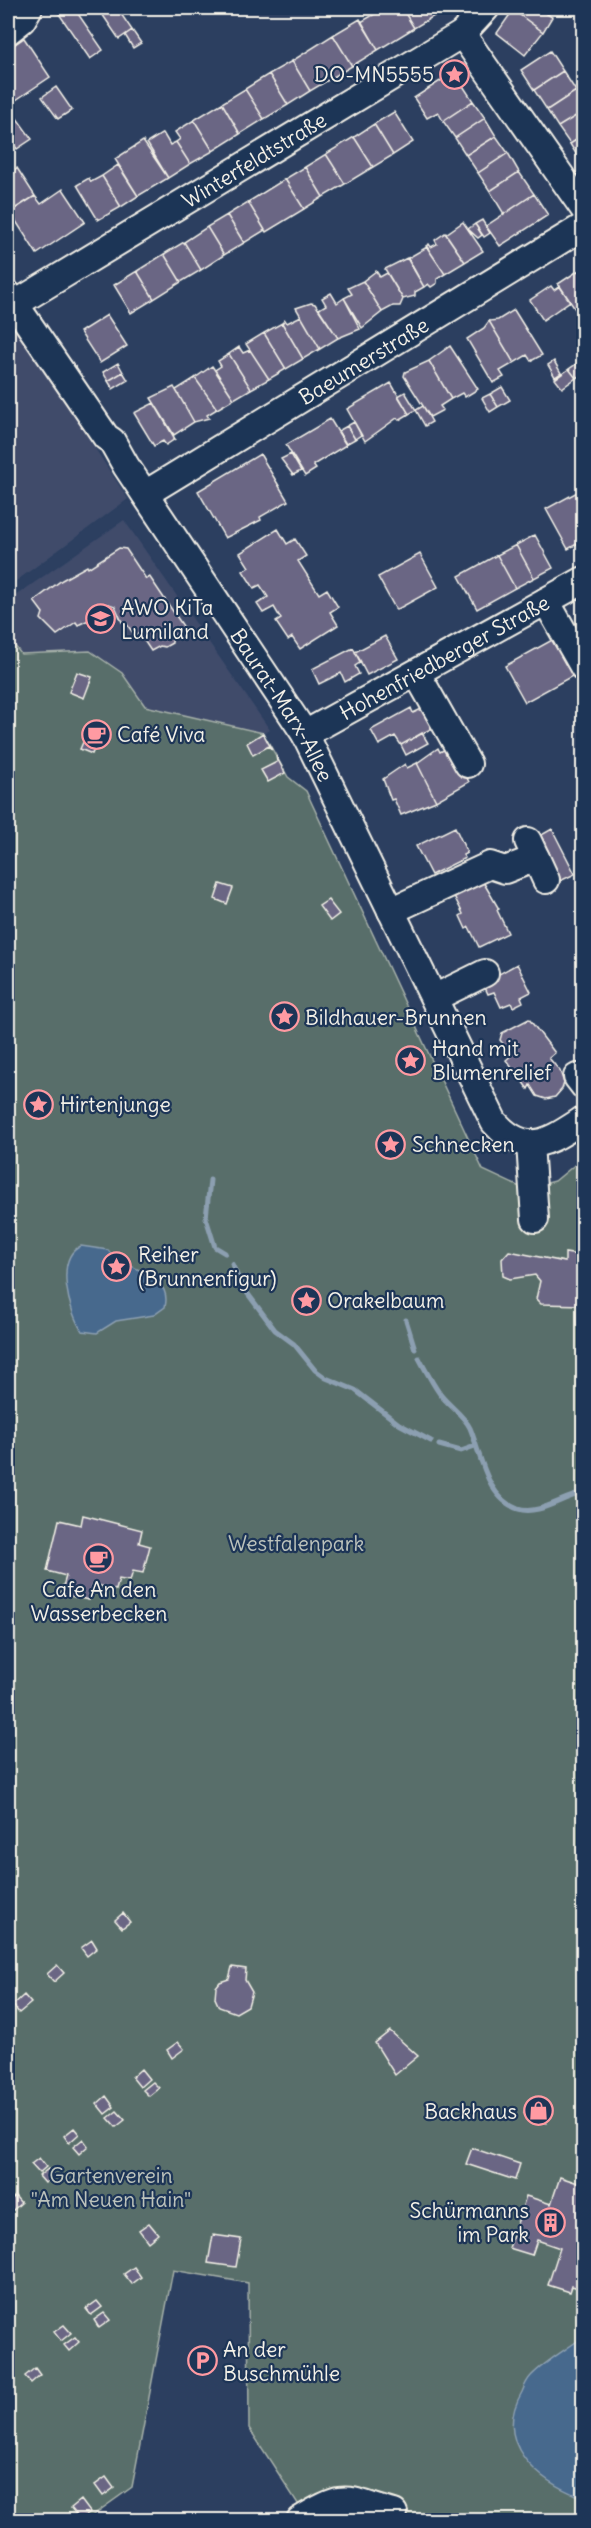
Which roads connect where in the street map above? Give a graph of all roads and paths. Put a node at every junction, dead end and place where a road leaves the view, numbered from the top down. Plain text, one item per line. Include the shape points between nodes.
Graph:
1 (19, 8) edge
2 (30, 8) edge
3 (486, 8) edge
4 (8, 18) edge
5 (8, 31) edge
6 (462, 34) junction
7 (584, 209) edge
8 (584, 226) edge
9 (11, 299) edge
10 (145, 494) junction
11 (584, 580) edge
12 (546, 601) junction
13 (584, 668) edge
14 (417, 674) junction
15 (305, 734) junction
16 (468, 764) dead end
17 (537, 860) dead end
18 (391, 911) junction
19 (485, 973) dead end
20 (434, 998) junction
21 (584, 1119) edge
22 (523, 1142) junction
23 (536, 1219) dead end
24 (394, 2513) dead end
25 (300, 2520) edge

1 - 4 street
2 - 5 street
3 - 6 street, Winterfeldtstraße
6 - 7 street
6 - 9 street, Winterfeldtstraße
8 - 10 street, Baeumerstraße
9 - 10 street, Baurat-Marx-Allee
10 - 15 street, Baurat-Marx-Allee
11 - 12 street, Hohenfriedberger Straße
12 - 13 street
12 - 14 street, Hohenfriedberger Straße
14 - 15 street, Hohenfriedberger Straße
14 - 16 street via 437,731
15 - 18 street, Baurat-Marx-Allee
17 - 18 street via 505,870 490,865
18 - 20 street, Baurat-Marx-Allee
19 - 20 street
20 - 22 street, Baurat-Marx-Allee via 494,1122 504,1134
21 - 22 street via 548,1142
22 - 23 street
24 - 25 street via 351,2499 332,2501

